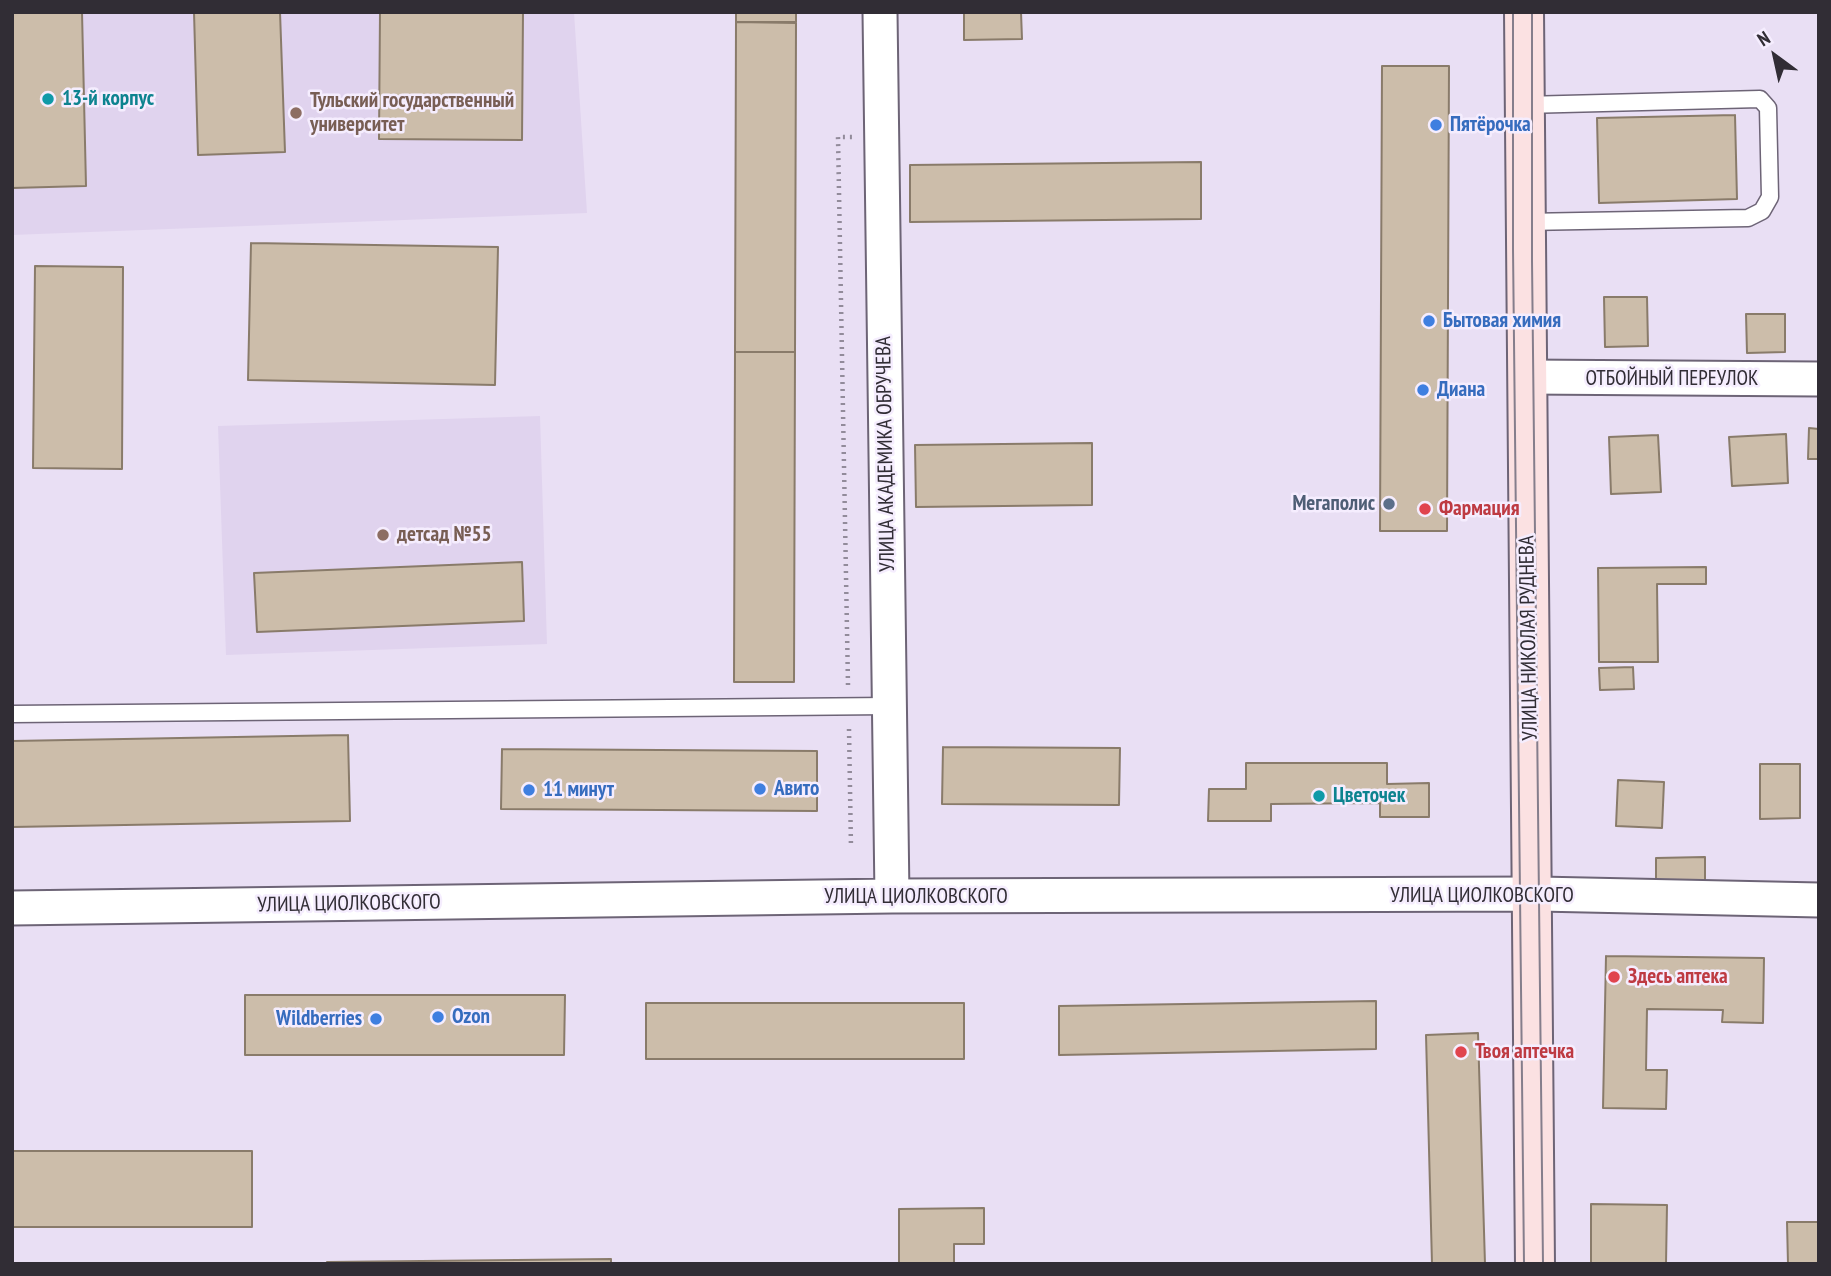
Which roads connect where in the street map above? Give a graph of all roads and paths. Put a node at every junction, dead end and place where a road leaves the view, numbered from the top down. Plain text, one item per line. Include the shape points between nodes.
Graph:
1 (880, 12) edge
2 (1524, 12) edge
3 (1524, 104) junction
4 (1525, 222) junction
5 (1526, 377) junction
6 (1819, 379) edge
7 (889, 706) junction
8 (12, 715) edge
9 (1531, 895) junction
10 (892, 896) junction
11 (1819, 900) edge
12 (12, 908) edge
13 (1535, 1264) edge

1 - 7 street, УЛИЦА АКАДЕМИКА ОБРУЧЕВА
2 - 3 street, УЛИЦА НИКОЛАЯ РУДНЕВА
3 - 4 street, УЛИЦА НИКОЛАЯ РУДНЕВА
3 - 4 lane via 1756,98 1768,108 1769,197 1756,216
4 - 5 street, УЛИЦА НИКОЛАЯ РУДНЕВА
5 - 6 street, ОТБОЙНЫЙ ПЕРЕУЛОК
5 - 9 street, УЛИЦА НИКОЛАЯ РУДНЕВА
7 - 8 lane
7 - 10 street, УЛИЦА АКАДЕМИКА ОБРУЧЕВА
9 - 10 street, УЛИЦА ЦИОЛКОВСКОГО
9 - 11 street, УЛИЦА ЦИОЛКОВСКОГО
9 - 13 street, УЛИЦА НИКОЛАЯ РУДНЕВА
10 - 12 street, УЛИЦА ЦИОЛКОВСКОГО

